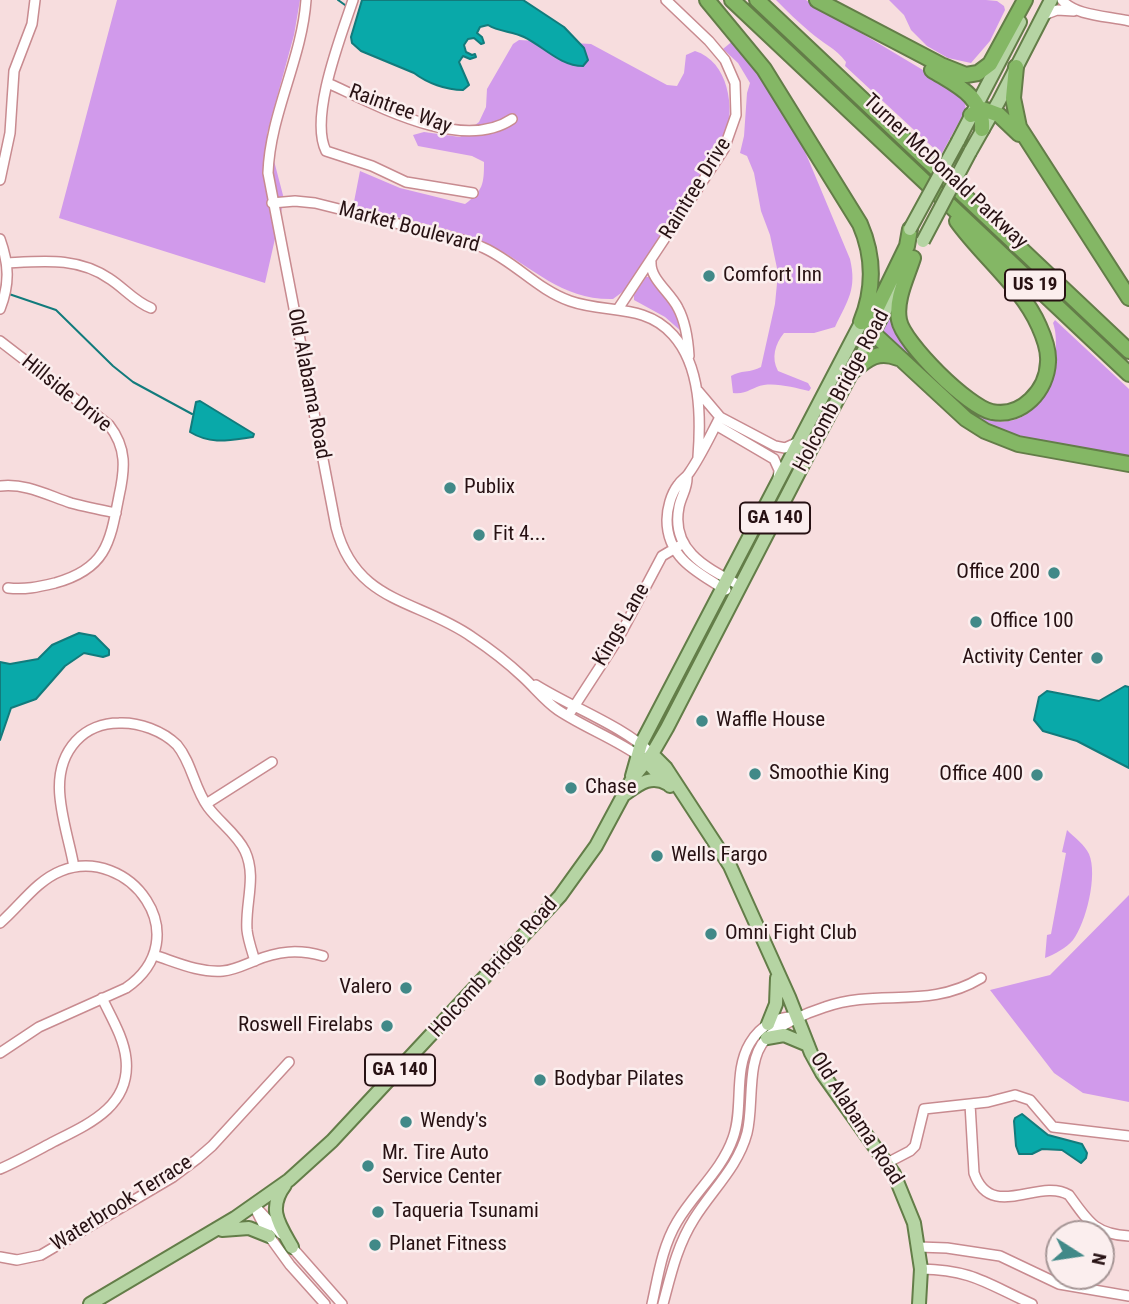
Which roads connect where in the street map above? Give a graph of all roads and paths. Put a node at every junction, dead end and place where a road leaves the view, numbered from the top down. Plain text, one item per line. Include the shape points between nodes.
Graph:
1 (35, 0) edge
2 (306, 0) edge
3 (352, 0) edge
4 (666, 0) edge
5 (707, 0) edge
6 (732, 0) edge
7 (757, 0) edge
8 (1009, 0) edge
9 (1025, 0) edge
10 (1032, 0) edge
11 (1051, 0) edge
12 (1062, 0) edge
13 (822, 2) edge
14 (1079, 11) junction
15 (1016, 15) junction
16 (1042, 16) junction
17 (1129, 21) edge
18 (1016, 67) junction
19 (328, 83) junction
20 (981, 110) junction
21 (512, 119) dead end
22 (982, 129) joint
23 (1032, 148) junction
24 (0, 180) edge
25 (473, 193) dead end
26 (941, 196) junction
27 (272, 203) junction
28 (910, 229) junction
29 (0, 239) edge
30 (652, 258) junction
31 (913, 258) junction
32 (7, 263) junction
33 (1129, 298) edge
34 (151, 307) dead end
35 (0, 309) edge
36 (618, 309) junction
37 (861, 322) junction
38 (873, 332) junction
39 (0, 341) edge
40 (1129, 351) edge
41 (906, 363) junction
42 (691, 368) junction
43 (853, 371) junction
44 (1129, 374) edge
45 (697, 390) junction
46 (718, 421) junction
47 (798, 442) junction
48 (698, 457) junction
49 (1129, 464) edge
50 (687, 476) junction
51 (778, 480) junction
52 (0, 486) edge
53 (116, 513) junction
54 (684, 543) junction
55 (673, 548) junction
56 (725, 583) junction
57 (8, 588) dead end
58 (739, 591) junction
59 (571, 712) junction
60 (661, 738) junction
61 (644, 753) junction
62 (272, 762) dead end
63 (672, 783) junction
64 (624, 795) junction
65 (206, 804) junction
66 (74, 867) junction
67 (0, 923) edge
68 (154, 955) junction
69 (323, 956) dead end
70 (255, 961) junction
71 (776, 967) junction
72 (981, 978) dead end
73 (102, 998) junction
74 (798, 1017) junction
75 (768, 1024) junction
76 (767, 1038) junction
77 (808, 1045) junction
78 (0, 1053) edge
79 (289, 1062) dead end
80 (970, 1104) junction
81 (1129, 1136) edge
82 (887, 1163) junction
83 (0, 1169) edge
84 (289, 1180) junction
85 (254, 1205) junction
86 (212, 1233) junction
87 (269, 1236) junction
88 (1129, 1236) edge
89 (292, 1247) junction
90 (919, 1247) junction
91 (0, 1257) edge
92 (921, 1269) junction
93 (1129, 1296) edge
94 (90, 1304) edge
95 (325, 1304) edge
96 (342, 1304) edge
97 (652, 1304) edge
98 (663, 1304) edge
99 (919, 1304) edge
100 (1032, 1304) edge

1 - 24 street via 32,24 14,71 10,133
2 - 27 street, Old Alabama Road via 270,146
3 - 19 street
4 - 30 street, Raintree Drive via 722,55 733,77 737,103 734,127 724,149
5 - 37 highway via 764,69 860,224 871,275
6 - 26 highway, Turner McDonald Parkway / US 19
7 - 40 highway, Turner McDonald Parkway / US 19
8 - 15 highway
9 - 15 highway
10 - 20 main road, Holcomb Bridge Road / GA 140
11 - 16 main road, Holcomb Bridge Road / GA 140
12 - 14 street
13 - 15 highway via 966,75 990,64
13 - 20 highway via 961,88
14 - 16 street via 1057,10
14 - 17 street
16 - 18 main road, Holcomb Bridge Road / GA 140
18 - 20 main road, Holcomb Bridge Road / GA 140
18 - 23 highway via 1015,118
19 - 21 street, Raintree Way via 447,129 477,131
19 - 25 street via 319,120 326,151 406,182
20 - 22 highway
20 - 23 highway via 1003,118
20 - 28 main road, Holcomb Bridge Road / GA 140, bridge via 958,141
22 - 31 main road, Holcomb Bridge Road / GA 140, bridge
23 - 33 highway
26 - 31 highway via 1041,329 1047,368 1040,388 1018,410 1003,413 980,408 908,341 898,309
26 - 44 highway, Turner McDonald Parkway / US 19
27 - 36 street, Market Boulevard via 315,203 465,241 492,252 561,298
27 - 59 street, Old Alabama Road via 336,527 345,552 359,574 378,591 464,631
28 - 37 main road, Holcomb Bridge Road / GA 140
28 - 38 highway via 907,246 871,320
29 - 32 street
30 - 36 street, Raintree Drive
30 - 42 street via 653,276 672,297 681,316
31 - 38 main road, Holcomb Bridge Road / GA 140
32 - 34 street via 51,260 80,265 106,276
32 - 35 street via 6,293
36 - 42 street, Market Boulevard via 639,313 666,328
37 - 47 main road, Holcomb Bridge Road / GA 140
38 - 41 highway
38 - 43 main road, Holcomb Bridge Road / GA 140
39 - 53 street, Hillside Drive via 114,431 124,464
41 - 43 highway via 881,354
41 - 49 highway via 966,419 995,436
42 - 45 street, Market Boulevard
43 - 58 main road, Holcomb Bridge Road / GA 140
45 - 46 street, Market Boulevard
45 - 48 street, Market Boulevard
46 - 47 street via 775,446 785,448
46 - 48 street, Market Boulevard
46 - 51 street via 774,459
47 - 51 main road, Holcomb Bridge Road / GA 140
48 - 50 street, Market Boulevard
50 - 54 street, Market Boulevard via 678,516
50 - 55 street, Market Boulevard via 678,483 669,507
51 - 56 main road, Holcomb Bridge Road / GA 140
52 - 53 street via 29,487
53 - 57 street, Hillside Drive via 104,553 83,573 27,590
54 - 55 street, Kings Lane
54 - 56 street
55 - 56 street via 693,570
55 - 59 street, Kings Lane via 658,562 617,640
56 - 58 street
56 - 61 main road, Holcomb Bridge Road / GA 140
58 - 60 main road, Holcomb Bridge Road / GA 140
59 - 61 street, Old Alabama Road
60 - 61 main road, Holcomb Bridge Road / GA 140
60 - 63 main road
61 - 63 main road, Old Alabama Road
61 - 64 main road, Holcomb Bridge Road / GA 140
62 - 65 street
63 - 64 main road via 651,779
63 - 71 main road, Old Alabama Road via 730,866
64 - 84 main road, Holcomb Bridge Road / GA 140 via 596,846 544,914 357,1116
65 - 66 street via 184,755 166,736 126,723 93,729 70,747 59,775
65 - 70 street via 248,858 247,930
66 - 67 street via 46,879
66 - 68 street via 108,872 141,893 156,922
68 - 70 street via 211,971 232,970
68 - 73 street via 136,980
69 - 70 street via 280,952
71 - 74 main road, Old Alabama Road
71 - 75 main road via 776,1004
72 - 74 street via 925,998 860,999
73 - 78 street via 39,1027
73 - 83 street via 125,1052 126,1073 118,1097 95,1121
74 - 75 street via 784,1015
74 - 76 street
74 - 77 main road, Old Alabama Road
75 - 97 street via 744,1054 738,1120 729,1149 676,1223
76 - 77 main road via 784,1035
76 - 98 street via 754,1065 750,1120 743,1145 682,1238
77 - 82 main road, Old Alabama Road via 822,1073
79 - 91 street, Waterbrook Terrace via 212,1146 173,1177 41,1255
80 - 81 street via 1022,1097 1053,1127
80 - 82 street via 924,1109 915,1146
80 - 88 street via 974,1173 987,1193 1004,1197 1063,1191 1096,1229
82 - 90 main road, Old Alabama Road via 911,1213
84 - 85 main road, Holcomb Bridge Road / GA 140
84 - 89 main road via 278,1194 276,1219
85 - 86 main road, Holcomb Bridge Road / GA 140
85 - 87 street
85 - 89 street
86 - 87 main road via 242,1228
86 - 94 main road, Holcomb Bridge Road / GA 140
87 - 95 street
89 - 96 street
90 - 92 main road, Old Alabama Road
90 - 93 street via 1000,1256 1059,1284
92 - 99 main road, Old Alabama Road
92 - 100 street via 969,1274

